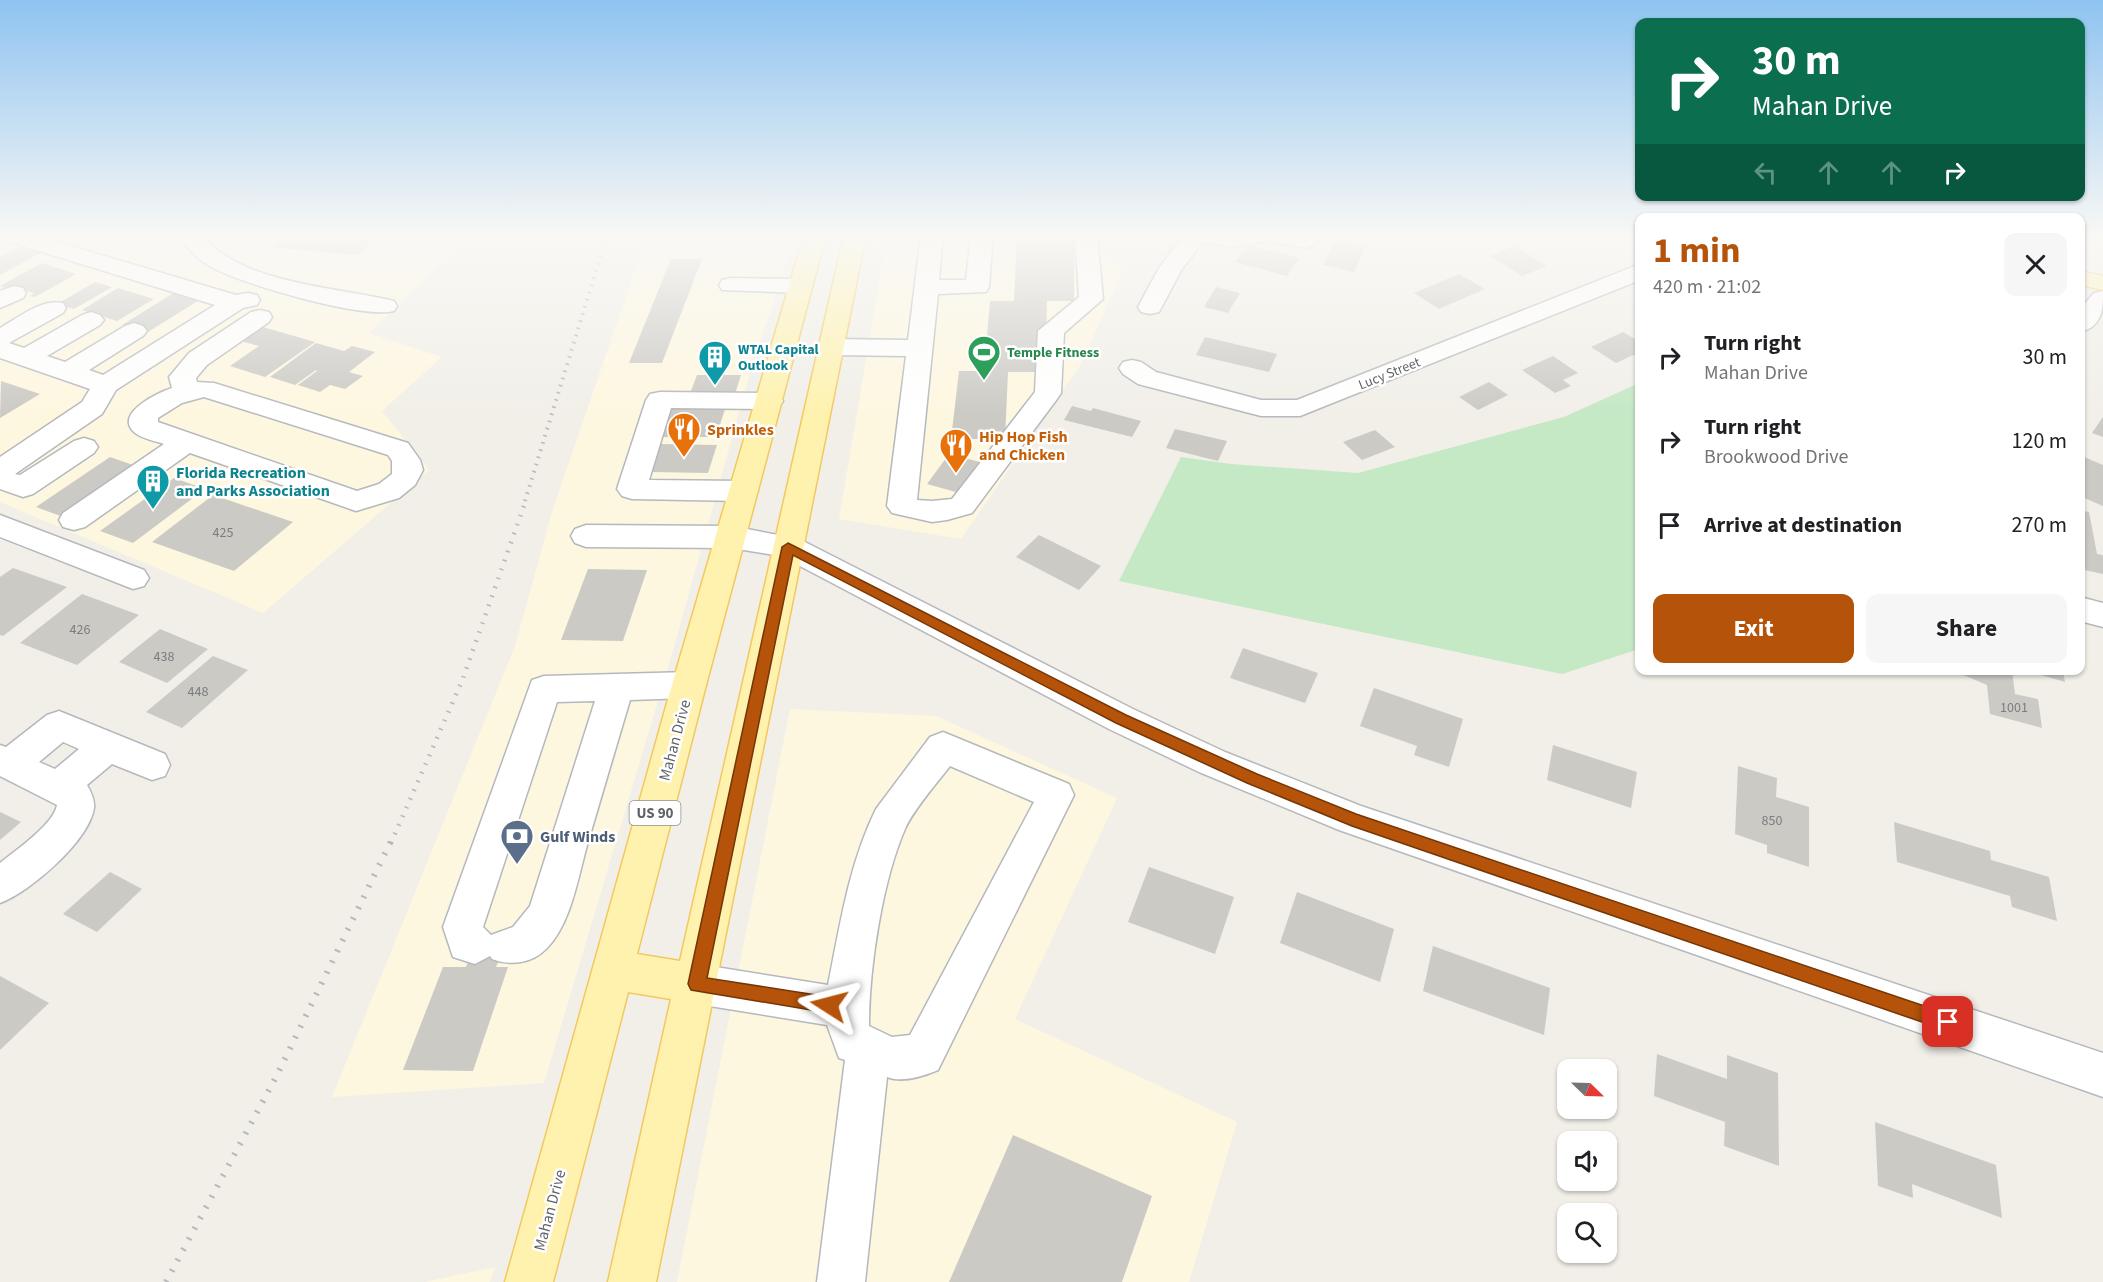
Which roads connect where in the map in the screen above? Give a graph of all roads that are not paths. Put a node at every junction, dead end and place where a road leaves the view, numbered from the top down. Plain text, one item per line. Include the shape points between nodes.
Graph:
1 (208, 295) edge
2 (253, 295) edge
3 (323, 295) edge
4 (798, 295) edge
5 (842, 295) edge
6 (925, 295) edge
7 (1091, 295) edge
8 (1157, 295) edge
9 (1583, 295) edge
10 (2103, 298) edge
11 (235, 303) junction
12 (385, 306) dead end
13 (54, 308) dead end
14 (1150, 308) dead end
15 (260, 317) dead end
16 (2085, 319) edge
17 (91, 320) dead end
18 (134, 331) dead end
19 (0, 338) edge
20 (783, 347) junction
21 (831, 347) junction
22 (920, 348) junction
23 (0, 349) edge
24 (26, 358) junction
25 (1132, 368) dead end
26 (68, 372) junction
27 (187, 392) junction
28 (100, 395) junction
29 (768, 401) junction
30 (155, 406) junction
31 (52, 436) junction
32 (186, 442) junction
33 (0, 470) edge
34 (0, 479) edge
35 (743, 492) junction
36 (74, 520) dead end
37 (0, 525) edge
38 (585, 536) dead end
39 (730, 537) junction
40 (788, 547) junction
41 (133, 578) dead end
42 (2085, 610) edge
43 (2103, 615) edge
44 (689, 685) junction
45 (617, 687) junction
46 (108, 746) junction
47 (5, 762) edge
48 (152, 765) dead end
49 (67, 799) junction
50 (0, 886) edge
51 (614, 970) junction
52 (697, 984) junction
53 (849, 1008) junction
54 (868, 1048) junction
55 (2103, 1075) edge
56 (529, 1282) edge
57 (632, 1282) edge
58 (841, 1282) edge

1 - 11 street
2 - 11 street
3 - 12 street
4 - 20 main road, Mahan Drive / US 90
5 - 21 main road
6 - 22 street
7 - 22 street via 1091,299 1051,331 1048,393 962,506 949,511 925,513 902,506
8 - 14 street
9 - 25 street, Lucy Street via 1300,408 1261,408 1147,378
10 - 16 street
11 - 28 street
13 - 19 street
15 - 27 street via 189,368 182,377
17 - 24 street
18 - 26 street
20 - 21 main road
20 - 29 main road, Mahan Drive / US 90
21 - 22 street
21 - 40 main road
23 - 24 street
24 - 26 street
26 - 28 street
27 - 30 street
27 - 32 street via 205,389 398,449 409,465 407,475 393,490 371,500 356,501
28 - 30 street
28 - 31 street via 84,415
29 - 35 main road, Mahan Drive / US 90
29 - 35 street via 660,400 632,489
30 - 32 street via 144,416 144,428
31 - 33 street
31 - 34 street via 84,447 23,488
32 - 36 street
35 - 39 main road, Mahan Drive / US 90
37 - 41 street
38 - 39 street
39 - 40 street
39 - 44 main road, Mahan Drive / US 90
40 - 52 main road
40 - 55 street via 1121,719 1212,762 1352,819
42 - 43 street
44 - 45 street
44 - 51 main road, Mahan Drive / US 90
45 - 45 street via 548,911 540,926 525,942 467,944 464,927 544,689
46 - 47 street via 59,725
46 - 48 street
46 - 49 street
47 - 49 street
49 - 50 street via 68,823
51 - 52 main road
51 - 56 main road, Mahan Drive / US 90
52 - 53 street
52 - 57 main road
53 - 54 street via 848,1026 854,1043
53 - 54 street via 848,989 870,875 889,820 943,747 1056,795 923,1055 892,1058
54 - 58 street

